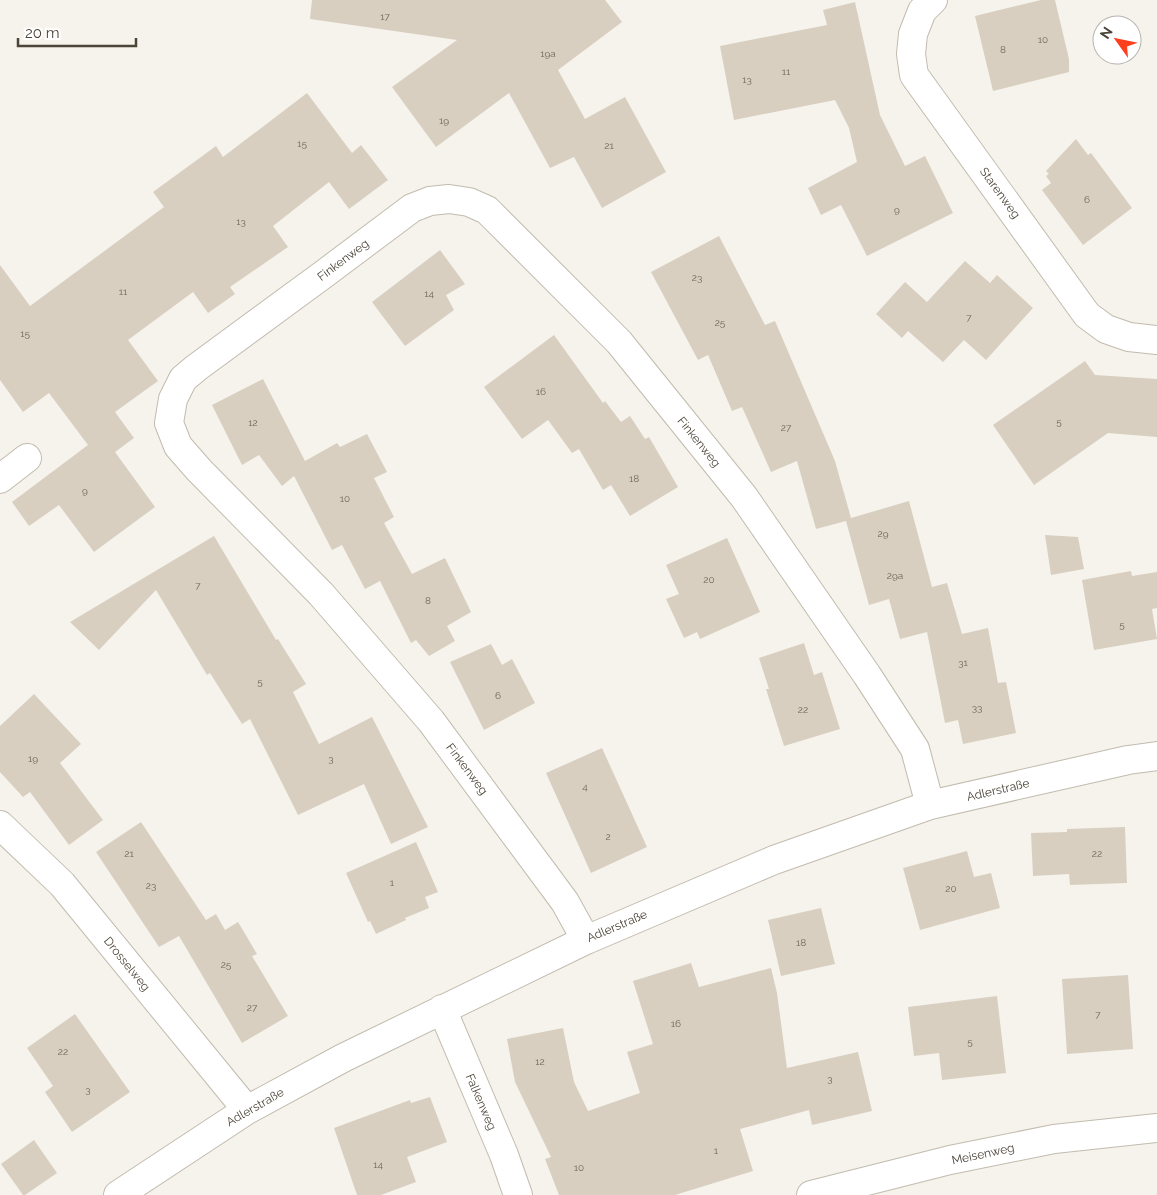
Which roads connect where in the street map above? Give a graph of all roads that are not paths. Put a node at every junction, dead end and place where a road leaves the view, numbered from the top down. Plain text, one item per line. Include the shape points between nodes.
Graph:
1 (933, 0) edge
2 (1157, 340) edge
3 (27, 458) dead end
4 (0, 479) edge
5 (1157, 756) edge
6 (930, 805) junction
7 (0, 825) edge
8 (586, 940) junction
9 (442, 1009) junction
10 (247, 1110) junction
11 (1157, 1128) edge
12 (118, 1195) edge
13 (518, 1195) edge
14 (811, 1195) edge

1 - 2 street, Starenweg via 922,11 913,34 914,75 1087,315 1106,329 1128,338
3 - 4 street
5 - 6 street, Adlerstraße
6 - 8 street, Adlerstraße via 774,860
6 - 8 street, Finkenweg via 915,749 868,675 744,497 619,342 487,210 469,202 449,199 430,201 412,208 183,379 173,399 169,423 178,446 321,594 430,721 565,902
7 - 10 street, Drosselweg via 62,884
8 - 9 street, Adlerstraße
9 - 10 street, Adlerstraße
9 - 13 street, Falkenweg
10 - 12 street, Adlerstraße
11 - 14 street, Meisenweg via 1054,1139 950,1160

